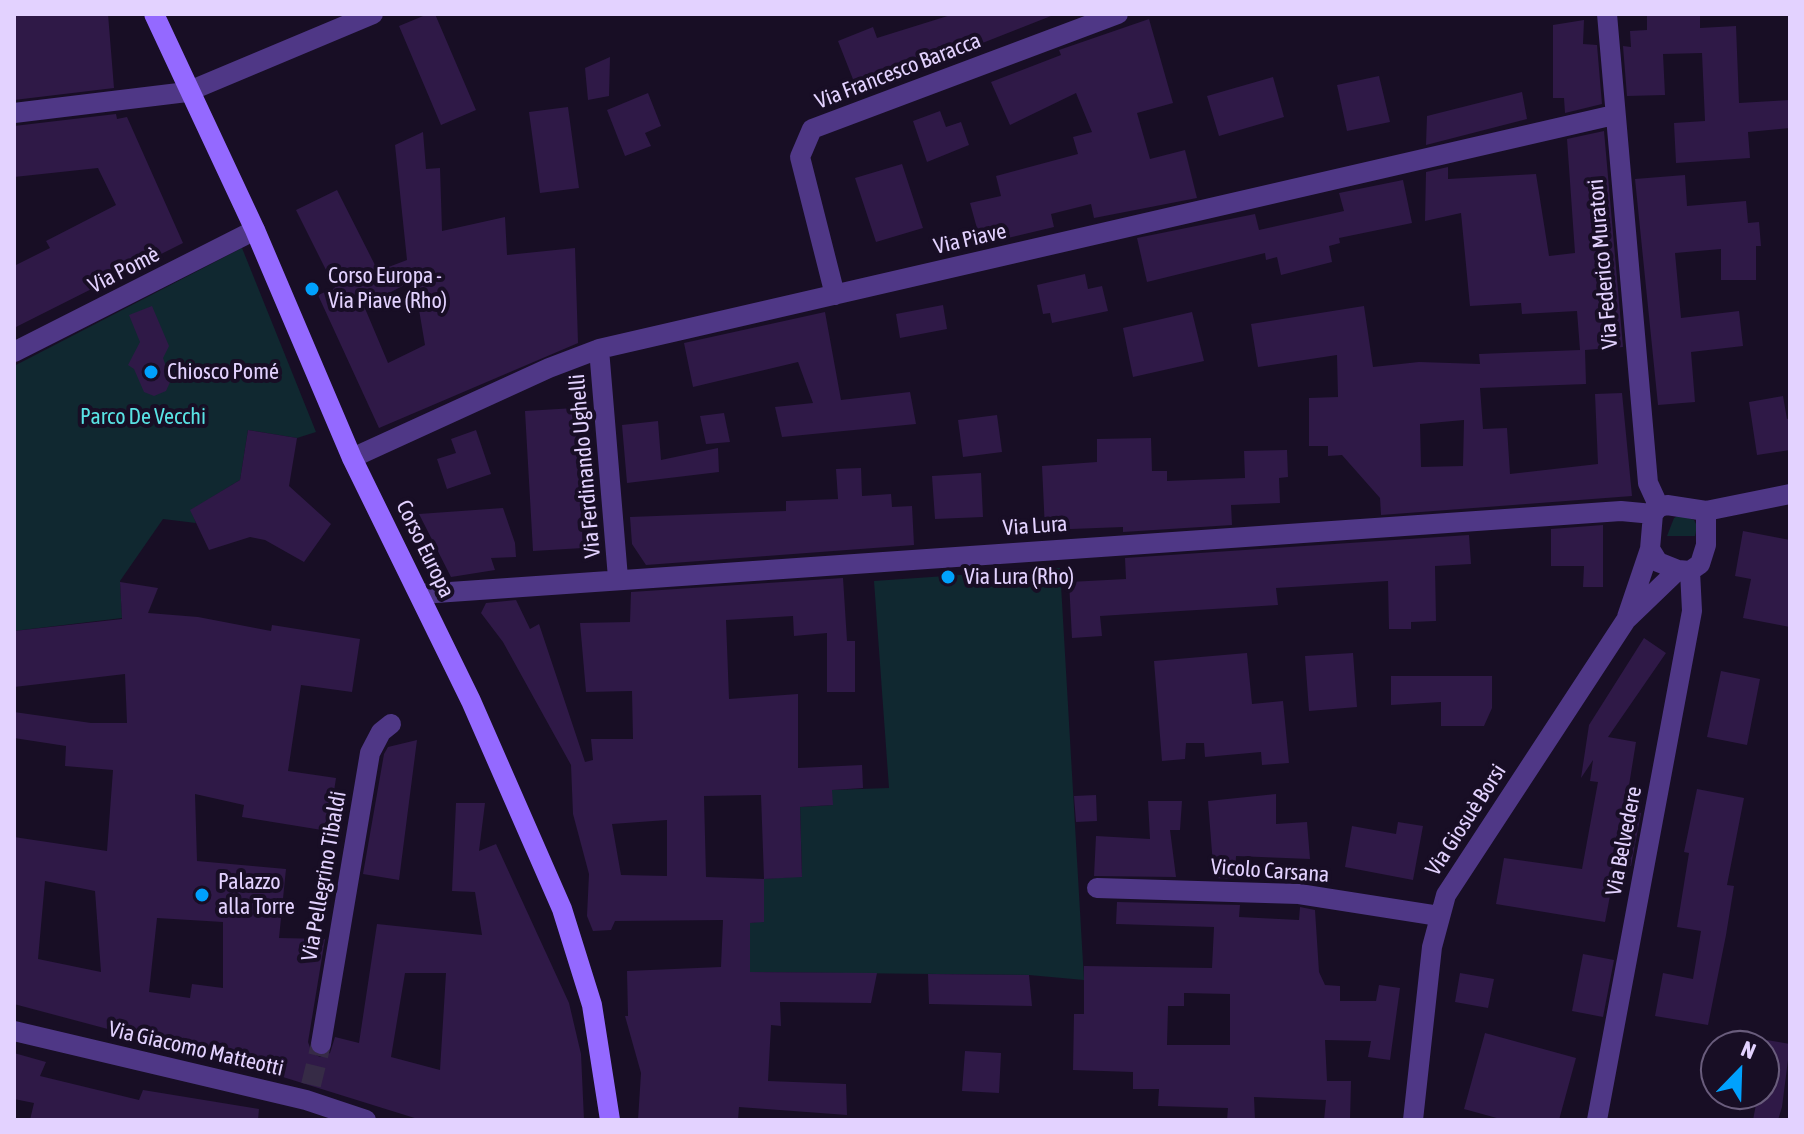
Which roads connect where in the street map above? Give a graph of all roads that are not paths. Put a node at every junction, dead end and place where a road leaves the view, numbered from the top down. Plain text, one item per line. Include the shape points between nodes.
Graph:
1 (154, 14) edge
2 (373, 14) edge
3 (1118, 14) edge
4 (1607, 14) edge
5 (187, 92) junction
6 (14, 113) edge
7 (1614, 115) junction
8 (255, 230) junction
9 (835, 295) junction
10 (599, 349) junction
11 (14, 352) edge
12 (352, 458) junction
13 (1790, 494) edge
14 (1656, 510) junction
15 (1706, 511) junction
16 (1650, 549) junction
17 (1684, 570) junction
18 (618, 578) junction
19 (421, 594) junction
20 (1626, 620) junction
21 (391, 724) dead end
22 (1097, 888) dead end
23 (1439, 916) junction
24 (14, 1031) edge
25 (321, 1044) tunnel mouth
26 (366, 1120) edge
27 (610, 1120) edge
28 (1413, 1120) edge
29 (1597, 1120) edge

1 - 5 main road, Corso Europa
2 - 5 street
3 - 9 street, Via Francesco Baracca via 812,129 800,157
4 - 7 street, Via Federico Muratori
5 - 6 street
5 - 8 main road, Corso Europa
7 - 9 street, Via Piave
7 - 14 street, Via Federico Muratori via 1648,483
8 - 11 street, Via Pomè
8 - 12 main road, Corso Europa
9 - 10 street, Via Piave
10 - 12 street, Via Piave
10 - 18 street, Via Ferdinando Ughelli
12 - 19 main road, Corso Europa
13 - 15 street
14 - 15 street via 1677,505
14 - 16 street
14 - 18 street, Via Lura
15 - 17 street via 1700,564
16 - 17 street via 1658,562
16 - 20 street, Via Giosuè Borsi
17 - 20 street, Via Giosuè Borsi
17 - 29 street, Via Belvedere via 1692,611
18 - 19 street, Via Lura
19 - 27 main road, Corso Europa via 562,909 592,1005
20 - 23 street, Via Giosuè Borsi via 1454,881
21 - 25 street, Via Pellegrino Tibaldi via 370,753
22 - 23 street, Vicolo Carsana via 1299,894
23 - 28 street, Via Giosuè Borsi
24 - 26 street, Via Giacomo Matteotti via 308,1093

